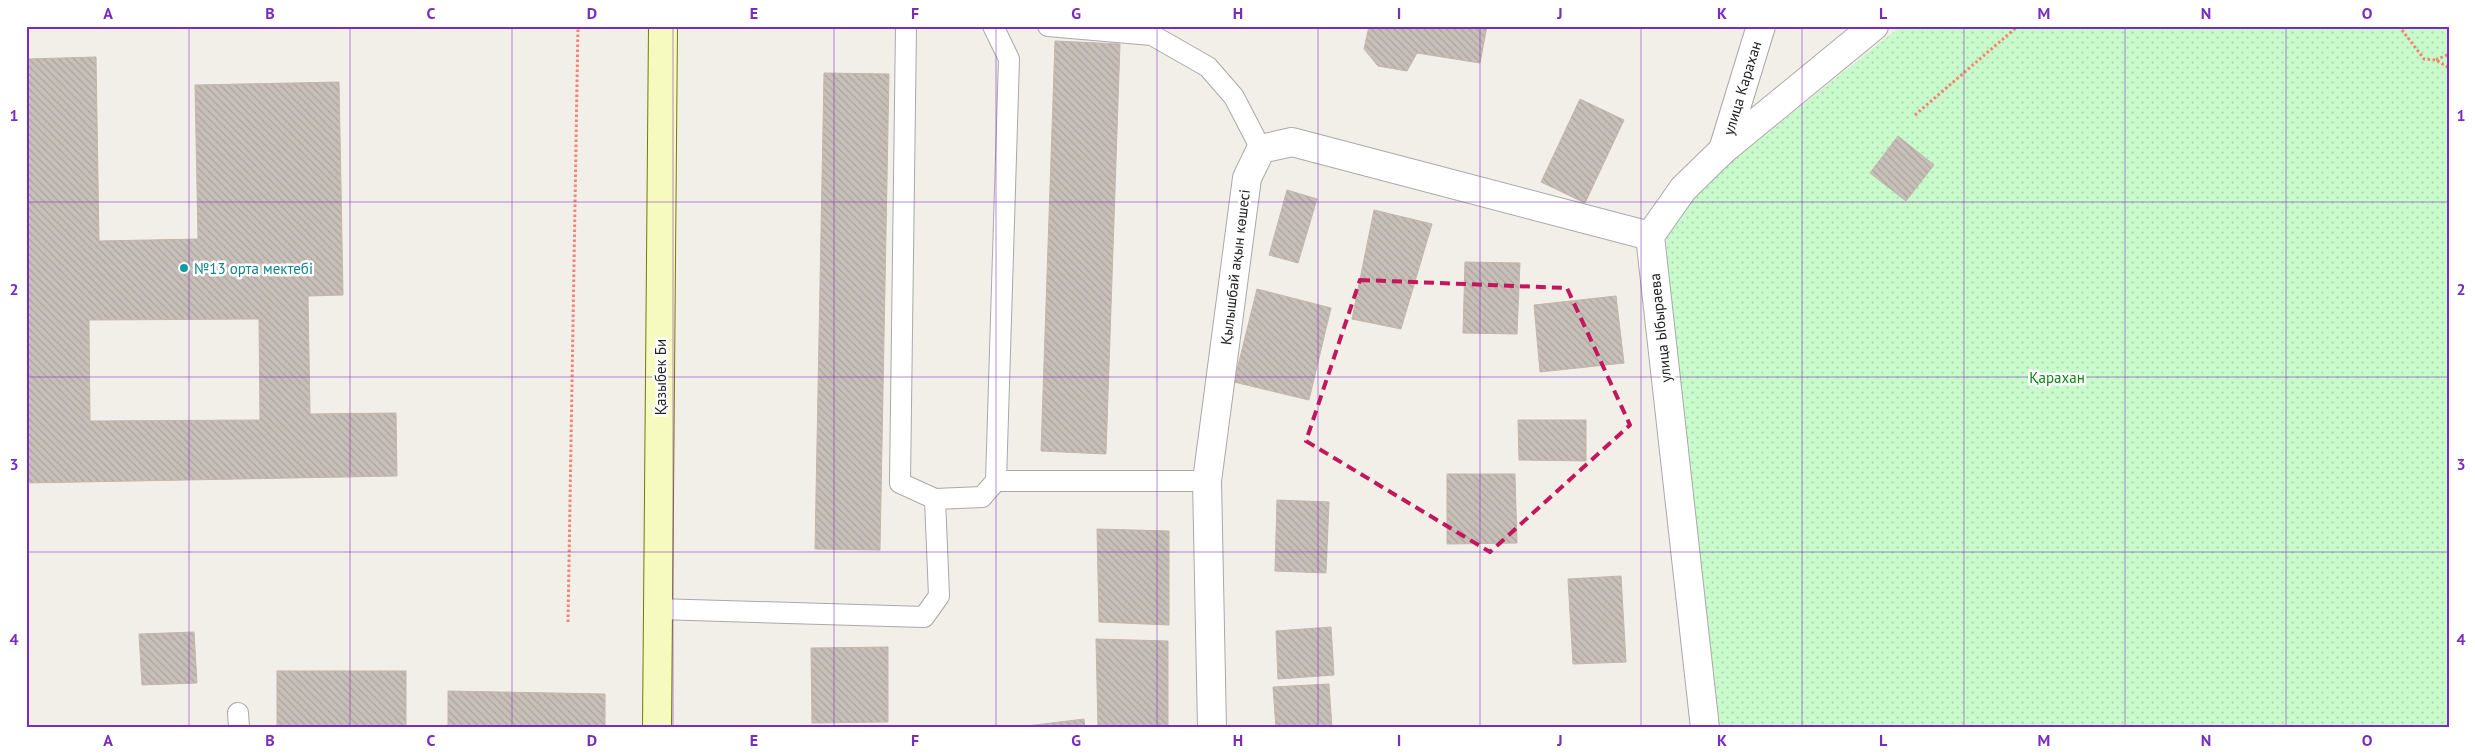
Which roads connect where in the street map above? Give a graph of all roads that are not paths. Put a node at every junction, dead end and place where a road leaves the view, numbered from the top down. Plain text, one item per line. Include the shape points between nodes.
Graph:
1 (663, 26) edge
2 (906, 26) edge
3 (992, 26) edge
4 (1048, 26) edge
5 (1760, 26) edge
6 (1874, 26) edge
7 (1261, 149) junction
8 (1723, 150) junction
9 (1650, 236) junction
10 (996, 480) junction
11 (1207, 481) junction
12 (935, 499) junction
13 (658, 609) junction
14 (657, 728) edge
15 (1212, 728) edge
16 (1705, 728) edge

1 - 13 street, Қазыбек Би
2 - 12 lane via 900,482
3 - 10 lane via 1009,58
4 - 7 lane via 1152,35 1208,67 1234,97
5 - 8 street, улица Карахан
6 - 8 street
7 - 9 street via 1292,142
7 - 11 street, Қылышбай ақын көшесі via 1247,178
8 - 9 street via 1683,189
9 - 16 street, улица Ыбыраева
10 - 11 lane
10 - 12 lane via 982,497
11 - 15 street, Қылышбай ақын көшесі
12 - 13 lane via 939,596 924,617
13 - 14 street, Қазыбек Би

